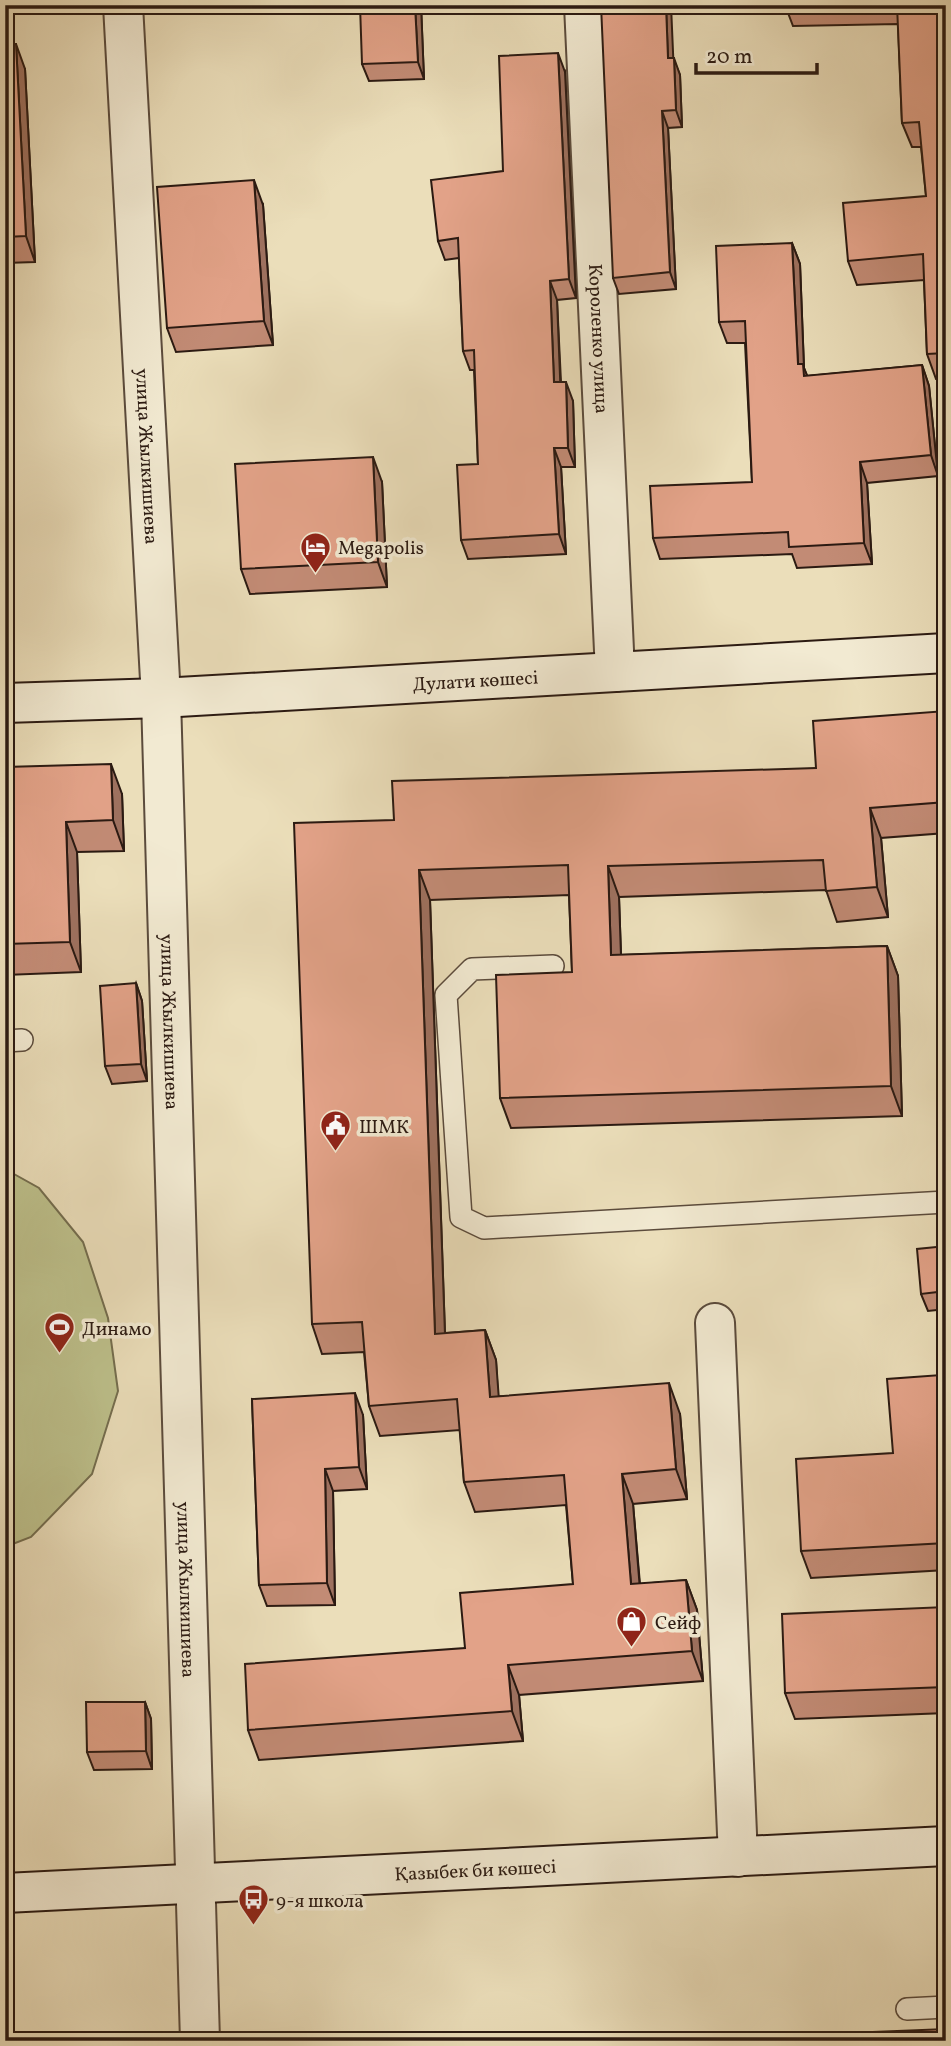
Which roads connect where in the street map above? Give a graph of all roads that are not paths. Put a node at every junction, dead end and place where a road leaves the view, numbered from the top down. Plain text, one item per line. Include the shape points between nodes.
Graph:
1 (123, 5) edge
2 (584, 5) edge
3 (946, 653) edge
4 (615, 672) junction
5 (161, 698) junction
6 (5, 702) edge
7 (553, 966) dead end
8 (946, 1202) edge
9 (715, 1323) dead end
10 (946, 1846) edge
11 (738, 1857) junction
12 (194, 1884) junction
13 (5, 1893) edge
14 (946, 2007) edge
15 (907, 2009) dead end
16 (200, 2041) edge

1 - 5 street, улица Жылкишиева
2 - 4 street, Короленко улица
3 - 4 street, Дулати көшесі
4 - 5 street, Дулати көшесі
5 - 6 street, Дулати көшесі
5 - 12 street, улица Жылкишиева
7 - 8 lane via 471,969 446,995 461,1217 484,1228
9 - 11 street
10 - 11 street, Қазыбек би көшесі
11 - 12 street, Қазыбек би көшесі
12 - 13 street, Қазыбек би көшесі
12 - 16 street, улица Жылкишиева
14 - 15 lane

